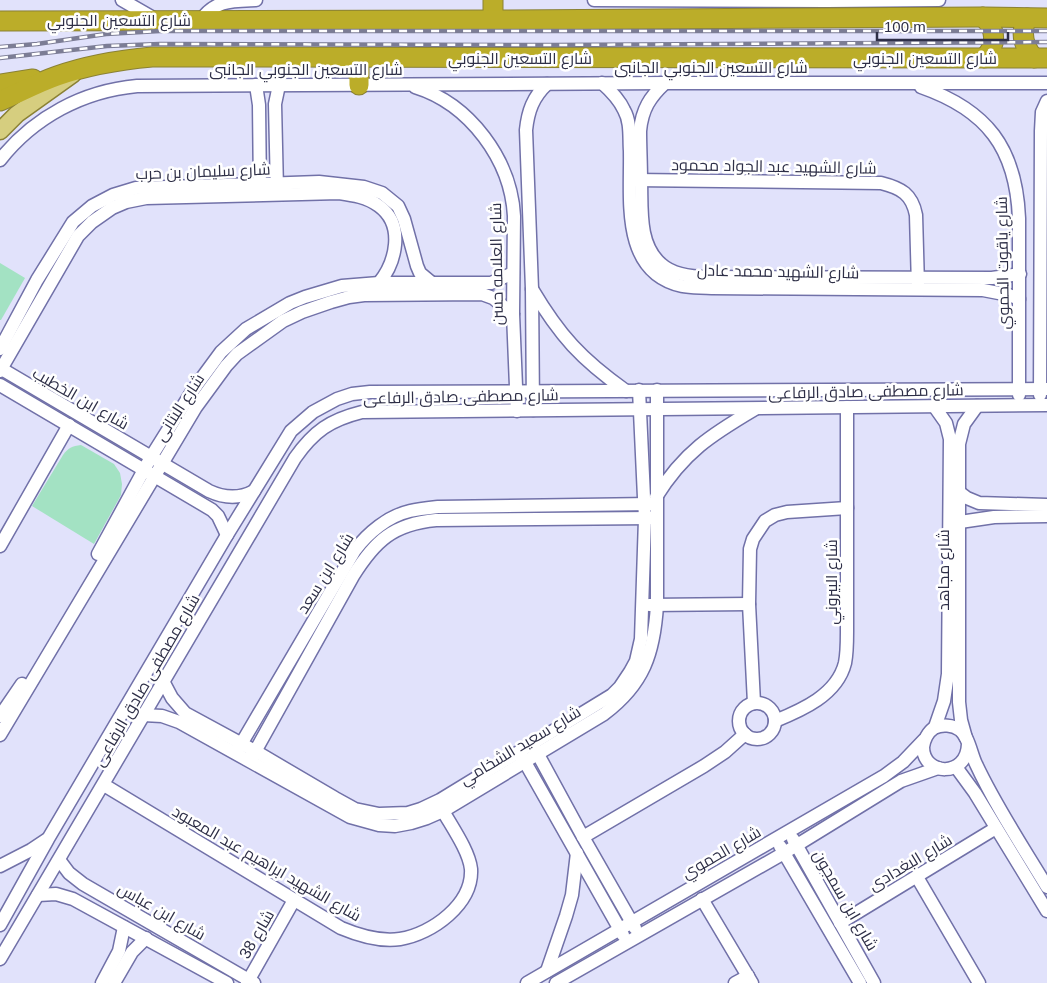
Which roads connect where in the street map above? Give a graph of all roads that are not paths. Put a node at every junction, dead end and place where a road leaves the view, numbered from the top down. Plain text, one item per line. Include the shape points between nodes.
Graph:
1 (122, 0) edge
2 (256, 0) edge
3 (493, 0) edge
4 (594, 0) edge
5 (670, 0) edge
6 (793, 0) edge
7 (939, 0) edge
8 (983, 17) junction
9 (1027, 18) junction
10 (1047, 18) edge
11 (158, 20) junction
12 (201, 20) junction
13 (493, 20) junction
14 (0, 21) edge
15 (359, 58) junction
16 (984, 58) junction
17 (1041, 58) edge
18 (79, 69) junction
19 (55, 76) junction
20 (602, 83) junction
21 (664, 83) junction
22 (1047, 83) edge
23 (0, 84) edge
24 (398, 84) junction
25 (546, 84) junction
26 (911, 84) junction
27 (256, 85) junction
28 (279, 85) junction
29 (359, 85) junction
30 (0, 101) edge
31 (1047, 101) edge
32 (0, 130) edge
33 (1044, 158) edge
34 (0, 160) edge
35 (636, 180) junction
36 (260, 189) junction
37 (277, 189) junction
38 (1043, 208) edge
39 (513, 273) junction
40 (1020, 274) junction
41 (379, 283) junction
42 (432, 283) junction
43 (918, 283) junction
44 (532, 289) junction
45 (1019, 299) junction
46 (513, 314) junction
47 (0, 349) edge
48 (0, 370) edge
49 (0, 385) edge
50 (1019, 389) junction
51 (1043, 389) edge
52 (626, 390) junction
53 (639, 390) junction
54 (657, 390) junction
55 (516, 391) junction
56 (532, 391) junction
57 (1044, 405) edge
58 (934, 406) junction
59 (977, 406) junction
60 (1020, 406) junction
61 (847, 407) junction
62 (756, 408) junction
63 (640, 409) junction
64 (657, 409) junction
65 (517, 410) junction
66 (533, 410) junction
67 (69, 425) junction
68 (156, 460) junction
69 (149, 473) junction
70 (254, 491) junction
71 (959, 492) junction
72 (652, 502) junction
73 (1047, 505) edge
74 (847, 508) junction
75 (486, 513) junction
76 (1047, 516) edge
77 (651, 519) junction
78 (956, 529) junction
79 (227, 535) junction
80 (0, 546) edge
81 (643, 604) junction
82 (749, 604) junction
83 (657, 605) junction
84 (163, 681) junction
85 (20, 697) junction
86 (754, 703) junction
87 (143, 715) junction
88 (0, 716) edge
89 (775, 721) junction
90 (935, 727) junction
91 (745, 734) junction
92 (0, 735) edge
93 (924, 740) junction
94 (967, 741) junction
95 (238, 749) junction
96 (535, 749) junction
97 (252, 756) junction
98 (522, 757) junction
99 (956, 767) junction
100 (938, 768) junction
101 (104, 785) junction
102 (443, 811) junction
103 (996, 828) junction
104 (789, 832) junction
105 (583, 837) junction
106 (48, 839) junction
107 (776, 839) junction
108 (796, 845) junction
109 (784, 853) junction
110 (577, 854) junction
111 (60, 861) junction
112 (0, 866) edge
113 (917, 877) junction
114 (1047, 887) edge
115 (38, 895) junction
116 (702, 899) junction
117 (294, 900) junction
118 (608, 909) junction
119 (1047, 911) edge
120 (632, 922) junction
121 (1, 923) edge
122 (840, 923) junction
123 (124, 927) junction
124 (620, 928) junction
125 (17, 929) junction
126 (639, 935) junction
127 (146, 938) junction
128 (601, 939) junction
129 (4, 942) edge
130 (627, 942) junction
131 (0, 959) edge
132 (547, 971) junction
133 (750, 979) edge
134 (250, 982) edge
135 (102, 983) edge
136 (114, 983) edge
137 (227, 983) edge
138 (527, 983) edge
139 (556, 983) edge
140 (735, 983) edge
141 (860, 983) edge
142 (874, 983) edge
143 (979, 983) edge

1 - 11 street
2 - 12 street via 216,3
3 - 13 highway
4 - 5 street
5 - 6 street
6 - 7 street
8 - 9 highway, شارع التسعين الجنوبي
8 - 13 highway, شارع التسعين الجنوبي
8 - 16 highway via 993,30 994,40
9 - 10 highway, شارع التسعين الجنوبي
9 - 17 highway via 1024,42
11 - 12 highway, شارع التسعين الجنوبي
11 - 14 highway, شارع التسعين الجنوبي
12 - 13 highway, شارع التسعين الجنوبي
15 - 16 highway, شارع التسعين الجنوبي
15 - 18 highway, شارع التسعين الجنوبي via 152,57
15 - 29 highway
16 - 17 highway, شارع التسعين الجنوبي
18 - 19 highway, شارع التسعين الجنوبي
18 - 32 main road
19 - 23 highway
19 - 30 highway, شارع التسعين الجنوبي
20 - 21 street, شارع التسعين الجنوبي الجانبى
20 - 25 street, شارع التسعين الجنوبي الجانبى
20 - 35 street, شارع الشهيد محمد عادل via 619,100 627,117
21 - 26 street, شارع التسعين الجنوبي الجانبى
21 - 35 street, شارع الشهيد محمد عادل via 648,101 641,118
22 - 26 street, شارع التسعين الجنوبي الجانبى
24 - 25 street, شارع التسعين الجنوبي الجانبى
24 - 29 street, شارع التسعين الجنوبي الجانبى
24 - 39 street, شارع العلامه حسن via 427,92 455,107 497,157 513,201
25 - 44 street, شارع العلامه حسن via 537,93 527,121
26 - 40 street, شارع ياقوت الحموي via 961,105 987,126 1002,148 1018,196
27 - 28 street, شارع التسعين الجنوبي الجانبى
27 - 34 street, شارع التسعين الجنوبي الجانبى via 121,87 91,94 38,123
27 - 36 street
28 - 29 street, شارع التسعين الجنوبي الجانبى
28 - 37 street via 275,104
31 - 33 street via 1041,120
33 - 38 street
35 - 43 street, شارع الشهيد محمد عادل via 644,235 660,264 671,271 698,277 785,283
35 - 43 street, شارع الشهيد عبد الجواد محمود via 881,183 892,186 909,196 914,204
36 - 37 street, شارع سليمان بن حرب
36 - 47 street, شارع سليمان بن حرب via 136,188 92,206 66,231
36 - 48 street, شارع سليمان بن حرب via 146,198 126,202 102,213 78,236
37 - 41 street, شارع سليمان بن حرب via 355,195 380,207 393,222 396,247 387,273
37 - 42 street, شارع سليمان بن حرب via 319,182 364,187 382,194 401,211 420,273
38 - 51 street
39 - 42 street, شارع البتانى via 490,283
39 - 46 street, شارع العلامه حسن
40 - 43 street, شارع الشهيد محمد عادل
40 - 45 street, شارع ياقوت الحموي
41 - 42 street, شارع البتانى
41 - 68 street, شارع البتانى via 342,286 305,297 246,329 221,352 203,375
43 - 45 street, شارع الشهيد محمد عادل via 1003,293
44 - 52 street via 565,339 594,367
44 - 56 street, شارع العلامه حسن
45 - 50 street, شارع ياقوت الحموي
46 - 55 street, شارع العلامه حسن
46 - 68 street, شارع البتانى via 493,298 472,293 364,295 302,312 283,321 237,354
48 - 68 street, شارع ابن الخطيب
49 - 67 street, شارع ابن الخطيب
50 - 51 street, شارع مصطفى صادق الرفاعى
50 - 54 street, شارع مصطفى صادق الرفاعى
50 - 60 street, شارع ياقوت الحموي
51 - 57 street
52 - 53 street, شارع مصطفى صادق الرفاعى
52 - 56 street, شارع مصطفى صادق الرفاعى
53 - 54 street, شارع مصطفى صادق الرفاعى
53 - 63 street, شارع سعيد الشخامي
54 - 64 street, شارع سعيد الشخامي
55 - 56 street, شارع مصطفى صادق الرفاعى
55 - 65 street, شارع العلامه حسن
55 - 70 street, شارع مصطفى صادق الرفاعى via 370,392 337,399 313,412 291,431
56 - 66 street, شارع العلامه حسن
57 - 60 street, شارع مصطفى صادق الرفاعى
58 - 59 street, شارع مصطفى صادق الرفاعى
58 - 61 street, شارع مصطفى صادق الرفاعى
58 - 78 street, شارع مجاهد via 946,423 950,439
59 - 60 street, شارع مصطفى صادق الرفاعى
59 - 71 street, شارع مجاهد via 964,424 960,438
61 - 62 street, شارع مصطفى صادق الرفاعى
61 - 74 street, شارع البيروني
62 - 64 street, شارع مصطفى صادق الرفاعى
62 - 72 street via 697,447 673,472
63 - 64 street, شارع مصطفى صادق الرفاعى
63 - 66 street, شارع مصطفى صادق الرفاعى
63 - 72 street, شارع سعيد الشخامي
64 - 72 street, شارع سعيد الشخامي
65 - 66 street, شارع مصطفى صادق الرفاعى
65 - 84 street, شارع مصطفى صادق الرفاعى via 362,412 326,425 295,458
67 - 69 street, شارع ابن الخطيب
67 - 80 street
68 - 69 street, شارع البتانى
68 - 70 street, شارع ابن الخطيب via 226,498 245,496
69 - 79 street, شارع ابن الخطيب via 212,510
69 - 85 street, شارع البتانى via 103,545
70 - 79 street, شارع مصطفى صادق الرفاعى
71 - 73 street via 979,502
71 - 78 street, شارع مجاهد
72 - 75 street, شارع ابن سعد
72 - 77 street, شارع سعيد الشخامي
74 - 82 street via 787,512 765,522 753,539 750,550
74 - 89 street, شارع البيروني via 845,663 829,690 816,701
75 - 77 street, شارع ابن سعد
75 - 95 street, شارع ابن سعد via 438,508 412,510 386,522 365,538
75 - 97 street, شارع ابن سعد via 422,522 396,530 375,545 353,576
76 - 78 street via 994,517
77 - 81 street, شارع سعيد الشخامي
77 - 83 street, شارع سعيد الشخامي
78 - 90 street, شارع مجاهد via 948,674 944,701
78 - 94 street, شارع مجاهد via 959,702
79 - 106 street, شارع مصطفى صادق الرفاعى
81 - 83 street
81 - 96 street, شارع سعيد الشخامي via 639,650 620,687
82 - 83 street
82 - 86 street
83 - 96 street, شارع سعيد الشخامي via 650,653 640,677 626,695 604,714
84 - 87 street, شارع مصطفى صادق الرفاعى
84 - 95 street, شارع سعيد الشخامي via 185,713
85 - 88 street, شارع البتانى
85 - 92 street, شارع البتانى
86 - 89 street via 770,709
86 - 91 street via 741,714 739,722
87 - 95 street, شارع سعيد الشخامي via 162,716 179,722
87 - 101 street, شارع مصطفى صادق الرفاعى
89 - 91 street via 770,733 762,738
90 - 93 street
90 - 94 street via 953,726
91 - 105 street via 704,766
93 - 100 street via 925,757
93 - 104 street, شارع الحموي via 884,776
94 - 99 street via 965,758
94 - 114 street, شارع مجاهد via 984,782
95 - 97 street, شارع سعيد الشخامي
96 - 98 street, شارع سعيد الشخامي
96 - 105 street
97 - 98 street, شارع سعيد الشخامي via 356,808 393,815 430,805
97 - 102 street, شارع سعيد الشخامي via 332,809 364,823 403,824
98 - 102 street, شارع سعيد الشخامي
98 - 110 street
99 - 100 street
99 - 103 street
100 - 108 street, شارع الحموي via 901,781
101 - 111 street, شارع مصطفى صادق الرفاعى
101 - 117 street, شارع الشهيد ابراهيم عبد المعبود
102 - 117 street, شارع الشهيد ابراهيم عبد المعبود via 468,856 471,883 455,910 420,933 401,939 358,936
103 - 113 street, شارع البغدادى
103 - 119 street
104 - 107 street, شارع الحموي
104 - 108 street, شارع ابن سمجون
105 - 120 street
106 - 112 street
106 - 121 street, شارع مصطفى صادق الرفاعى
107 - 109 street, شارع ابن سمجون
107 - 120 street, شارع الحموي
108 - 109 street, شارع الحموي
108 - 122 street, شارع ابن سمجون
109 - 116 street, شارع الحموي
109 - 141 street, شارع ابن سمجون
110 - 118 street
110 - 132 street via 572,895
111 - 115 street, شارع مصطفى صادق الرفاعى
111 - 134 street, شارع ابن عباس via 84,884
113 - 122 street, شارع البغدادى
113 - 143 street
115 - 123 street, شارع ابن عباس via 65,895
115 - 125 street, شارع مصطفى صادق الرفاعى
116 - 126 street, شارع الحموي
116 - 133 street
117 - 134 street, شارع 38
118 - 124 street
118 - 128 street via 607,925
120 - 124 street, شارع الحموي
120 - 126 street
121 - 125 street
122 - 142 street, شارع ابن سمجون
123 - 127 street, شارع ابن عباس
123 - 135 street via 119,951
124 - 128 street, شارع الحموي
124 - 130 street
125 - 129 street, شارع مصطفى صادق الرفاعى
126 - 130 street, شارع الحموي
127 - 136 street via 132,952
127 - 137 street, شارع ابن عباس
128 - 132 street, شارع الحموي
129 - 131 street, شارع مصطفى صادق الرفاعى
130 - 139 street, شارع الحموي
132 - 138 street, شارع الحموي
133 - 140 street

